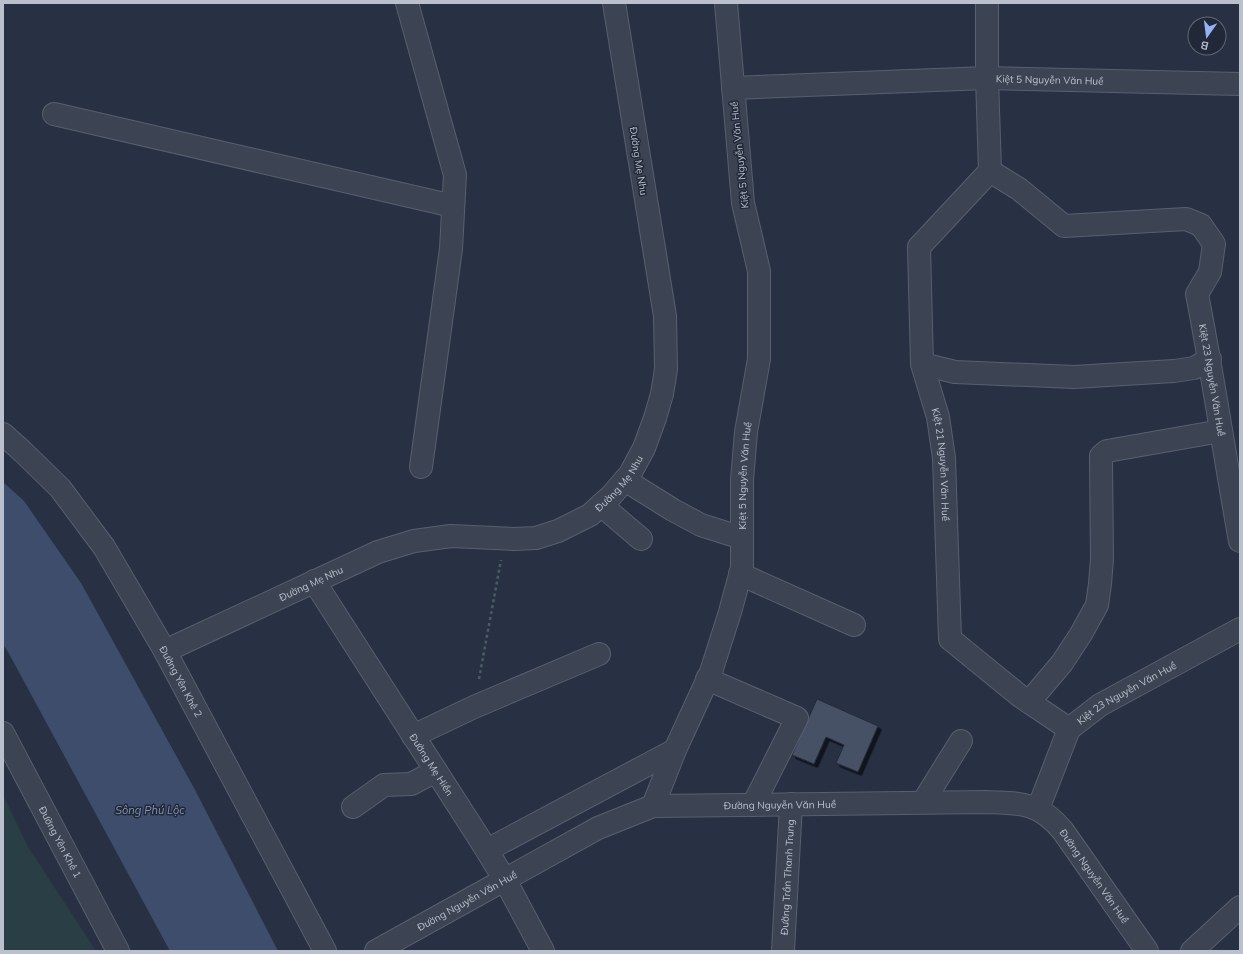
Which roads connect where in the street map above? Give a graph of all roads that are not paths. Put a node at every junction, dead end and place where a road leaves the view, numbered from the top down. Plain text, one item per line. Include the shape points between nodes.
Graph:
1 (407, 3) edge
2 (614, 3) edge
3 (726, 3) edge
4 (987, 3) edge
5 (987, 78) junction
6 (1240, 84) edge
7 (733, 88) junction
8 (54, 114) dead end
9 (990, 171) junction
10 (453, 206) junction
11 (1210, 358) junction
12 (922, 364) junction
13 (1221, 431) junction
14 (3, 434) edge
15 (421, 466) dead end
16 (625, 480) junction
17 (601, 505) junction
18 (742, 538) junction
19 (641, 539) dead end
20 (1240, 541) edge
21 (740, 574) junction
22 (314, 581) junction
23 (854, 625) dead end
24 (1240, 629) edge
25 (165, 651) junction
26 (599, 654) dead end
27 (707, 679) junction
28 (1029, 702) junction
29 (1069, 730) junction
30 (3, 733) edge
31 (413, 736) junction
32 (961, 741) dead end
33 (675, 750) junction
34 (436, 771) junction
35 (923, 802) junction
36 (791, 804) junction
37 (753, 805) junction
38 (653, 806) junction
39 (353, 807) dead end
40 (1038, 809) junction
41 (487, 850) junction
42 (505, 880) junction
43 (1240, 907) edge
44 (118, 951) edge
45 (325, 951) edge
46 (376, 951) edge
47 (543, 951) edge
48 (783, 951) edge
49 (1147, 951) edge
50 (1192, 951) edge

1 - 10 street via 455,175
2 - 16 street, Đường Mẹ Nhu via 665,316 666,369 662,394 644,448
3 - 7 street
4 - 5 street
5 - 6 street, Kiệt 5 Nguyễn Văn Huề
5 - 7 street, Kiệt 5 Nguyễn Văn Huề
5 - 9 street
7 - 18 street, Kiệt 5 Nguyễn Văn Huề via 742,203 759,271 759,359 746,432 742,480
8 - 10 street
9 - 11 street, Kiệt 23 Nguyễn Văn Huề via 1019,190 1064,226 1193,222 1214,244 1210,272 1197,294
9 - 12 street, Kiệt 21 Nguyễn Văn Huề via 919,247
10 - 15 street via 451,249
11 - 12 street via 1194,368 1174,371 1074,377 955,372
11 - 13 street, Kiệt 23 Nguyễn Văn Huề
12 - 28 street, Kiệt 21 Nguyễn Văn Huề via 938,417 944,458 950,639
13 - 20 street, Kiệt 23 Nguyễn Văn Huề
13 - 28 street via 1107,451 1102,456 1102,559 1097,605 1062,663
14 - 25 street, Đường Yên Khê 2 via 60,488 104,547
16 - 17 street, Đường Mẹ Nhu
16 - 18 street via 701,525
17 - 19 street
17 - 22 street, Đường Mẹ Nhu via 590,515 558,531 536,538 451,536 414,540 378,552
18 - 21 street, Kiệt 5 Nguyễn Văn Huề
21 - 23 street
21 - 27 street, Kiệt 5 Nguyễn Văn Huề
22 - 25 street, Đường Mẹ Nhu
22 - 31 street, Đường Mẹ Hiền
24 - 29 street, Kiệt 23 Nguyễn Văn Huề via 1100,706
25 - 45 street, Đường Yên Khê 2
26 - 31 street
27 - 33 street, Kiệt 5 Nguyễn Văn Huề
27 - 37 street via 797,718
28 - 29 street, Kiệt 21 Nguyễn Văn Huề
29 - 40 street, Kiệt 23 Nguyễn Văn Huề
30 - 44 street, Đường Yên Khê 1
31 - 34 street, Đường Mẹ Hiền
32 - 35 street
33 - 38 street, Kiệt 5 Nguyễn Văn Huề
33 - 41 street
34 - 39 street via 411,784 384,786
34 - 41 street, Đường Mẹ Hiền
35 - 36 street, Đường Nguyễn Văn Huề
35 - 40 street, Đường Nguyễn Văn Huề via 1018,803
36 - 37 street, Đường Nguyễn Văn Huề
36 - 48 street, Đường Trần Thanh Trung
37 - 38 street, Đường Nguyễn Văn Huề
38 - 42 street, Đường Nguyễn Văn Huề via 598,828
40 - 49 street, Đường Nguyễn Văn Huề via 1054,819 1064,831
41 - 42 street, Đường Mẹ Hiền
42 - 46 street, Đường Nguyễn Văn Huề
42 - 47 street, Đường Mẹ Hiền
43 - 50 street

